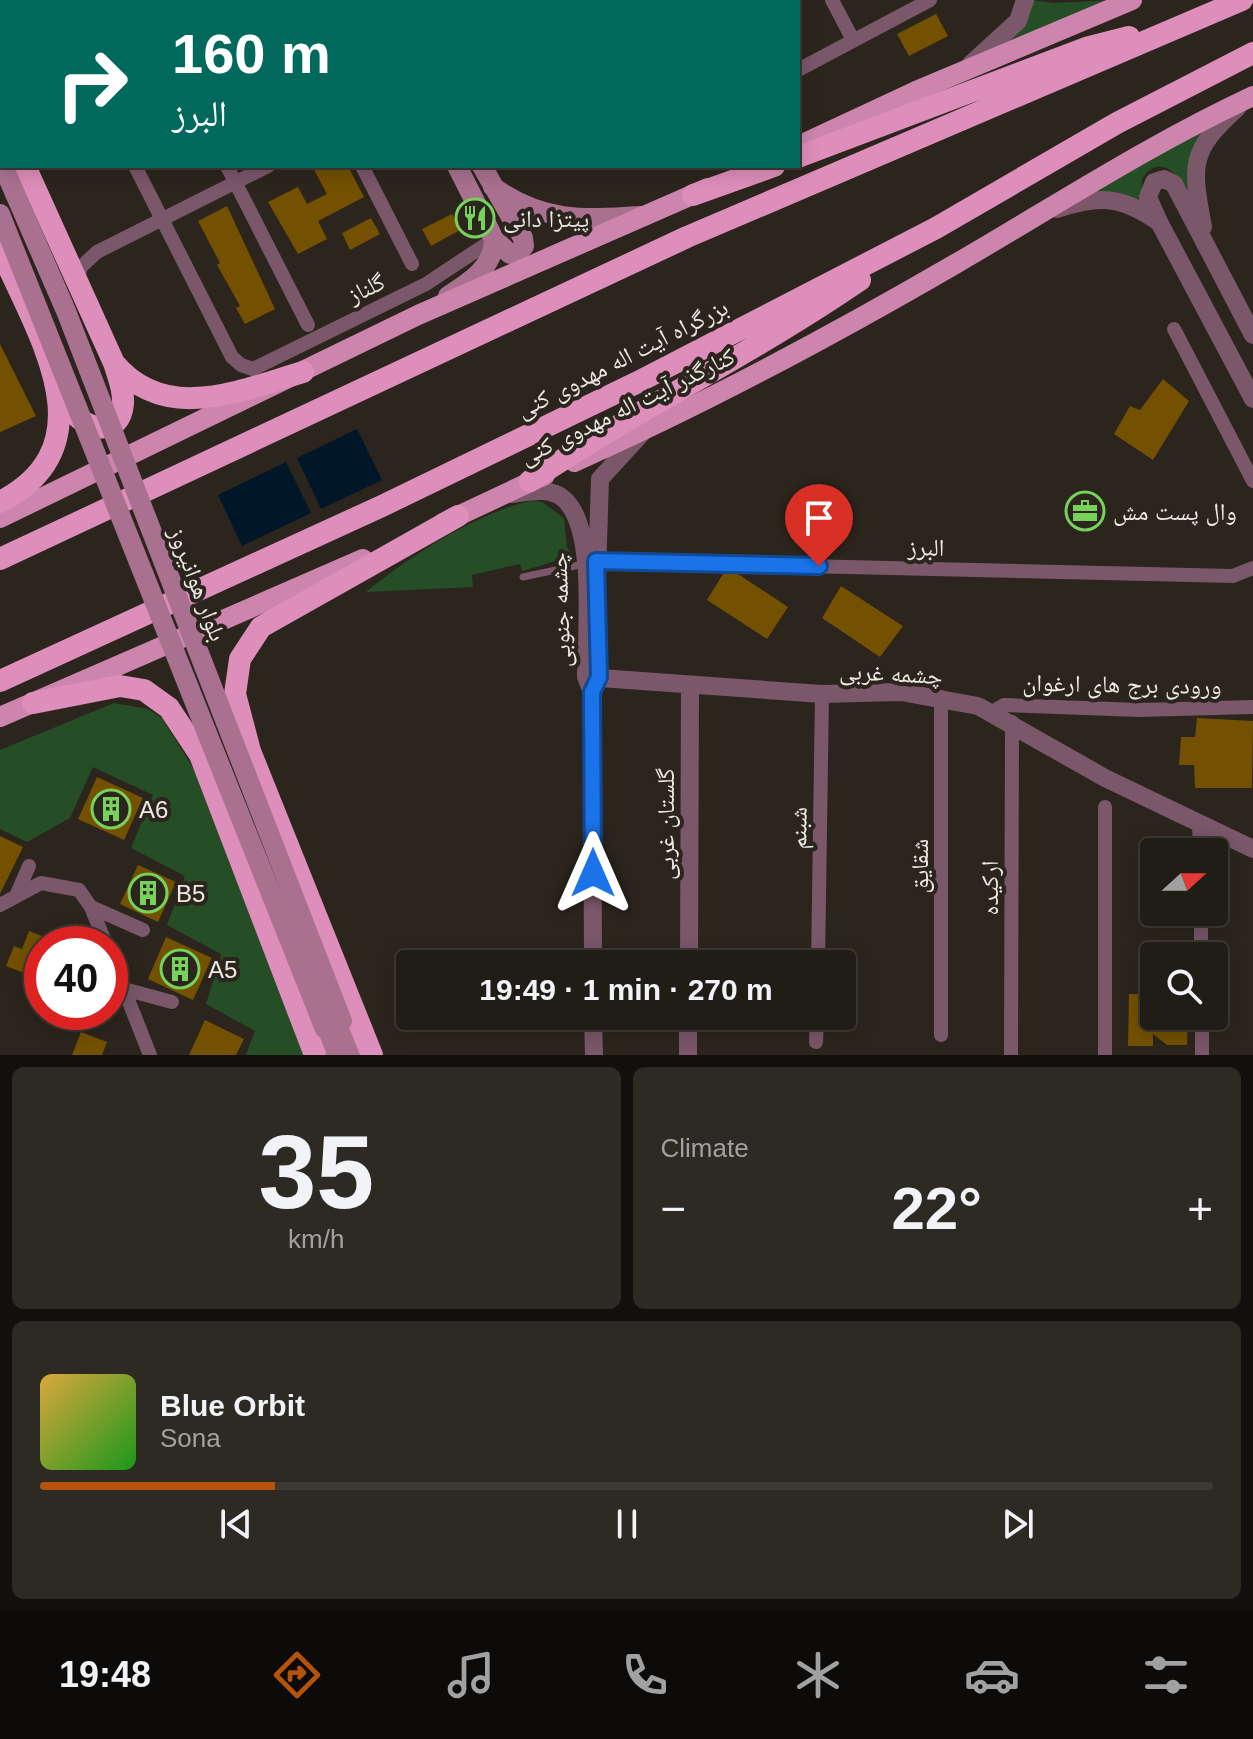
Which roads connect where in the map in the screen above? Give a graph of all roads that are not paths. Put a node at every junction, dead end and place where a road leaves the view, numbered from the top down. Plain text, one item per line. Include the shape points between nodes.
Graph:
1 (832, 0) edge
2 (930, 0) edge
3 (1025, 0) edge
4 (1132, 0) edge
5 (1242, 0) edge
6 (1200, 19) junction
7 (853, 40) junction
8 (1253, 53) edge
9 (800, 69) edge
10 (962, 71) junction
11 (1250, 98) edge
12 (800, 145) edge
13 (800, 156) edge
14 (4, 168) edge
15 (26, 168) edge
16 (136, 168) edge
17 (228, 168) edge
18 (264, 168) edge
19 (363, 168) edge
20 (458, 168) edge
21 (483, 168) edge
22 (751, 168) edge
23 (768, 168) edge
24 (235, 183) junction
25 (493, 187) junction
26 (693, 195) junction
27 (0, 214) edge
28 (1041, 214) junction
29 (648, 215) junction
30 (163, 219) junction
31 (1159, 222) junction
32 (936, 228) junction
33 (60, 237) junction
34 (494, 239) junction
35 (1206, 246) junction
36 (0, 248) edge
37 (97, 252) junction
38 (412, 264) dead end
39 (78, 278) junction
40 (418, 315) junction
41 (308, 325) dead end
42 (1174, 329) dead end
43 (1253, 335) edge
44 (114, 363) junction
45 (303, 372) junction
46 (58, 386) junction
47 (1253, 399) edge
48 (646, 430) junction
49 (530, 481) junction
50 (1253, 481) edge
51 (500, 496) junction
52 (0, 502) edge
53 (458, 516) junction
54 (0, 518) edge
55 (0, 559) edge
56 (591, 562) junction
57 (1253, 568) edge
58 (523, 577) dead end
59 (0, 681) edge
60 (592, 682) junction
61 (690, 685) junction
62 (822, 694) junction
63 (941, 697) junction
64 (33, 703) junction
65 (1253, 707) edge
66 (992, 712) junction
67 (0, 717) edge
68 (1012, 722) junction
69 (250, 751) junction
70 (200, 755) junction
71 (1105, 807) dead end
72 (1199, 823) junction
73 (1200, 838) edge
74 (1253, 849) edge
75 (29, 866) dead end
76 (16, 896) junction
77 (0, 905) edge
78 (91, 907) junction
79 (99, 926) edge
80 (143, 930) dead end
81 (593, 950) edge
82 (689, 950) edge
83 (818, 950) edge
84 (128, 990) edge
85 (128, 999) edge
86 (172, 1002) dead end
87 (334, 1025) junction
88 (593, 1030) edge
89 (688, 1030) edge
90 (816, 1030) edge
91 (1202, 1030) edge
92 (941, 1035) dead end
93 (816, 1042) dead end
94 (150, 1055) edge
95 (315, 1055) edge
96 (335, 1055) edge
97 (356, 1055) edge
98 (372, 1055) edge
99 (594, 1055) edge
100 (688, 1055) edge
101 (1011, 1055) edge
102 (1105, 1055) edge
103 (1202, 1055) edge

1 - 7 street
2 - 7 street
3 - 10 street via 1018,21
4 - 10 main road
5 - 6 highway
6 - 13 highway via 1086,48
6 - 55 highway via 687,237
7 - 9 street
8 - 32 highway, بزرگراه آیت اله مهدوی کنی via 1117,123
10 - 12 main road
11 - 28 main road, کنارگذر آیت اله مهدوی کنی via 1137,154
11 - 35 street via 1217,126 1196,161
14 - 87 main road, بلوار هوانیروز, bridge via 66,311
15 - 33 highway
16 - 30 street
17 - 24 street
18 - 24 street
19 - 38 street
20 - 34 main road
21 - 25 main road
22 - 26 main road
23 - 26 highway
24 - 30 street
24 - 41 street
25 - 29 main road via 526,208 555,217
25 - 34 main road via 524,246 510,254
26 - 29 main road
27 - 87 main road, بلوار هوانیروز, bridge
28 - 31 street via 1101,198 1133,204
28 - 48 main road, کنارگذر آیت اله مهدوی کنی
29 - 40 main road
30 - 34 street, گلناز via 232,357 253,369 426,284
30 - 37 street
31 - 35 street via 1148,191 1164,179 1174,184
31 - 47 street
32 - 49 highway via 757,346 602,433
32 - 59 highway, بزرگراه آیت اله مهدوی کنی via 382,506
33 - 37 street via 73,250
33 - 39 highway
34 - 40 main road via 483,270
35 - 43 street
36 - 46 highway
37 - 39 street via 81,267
39 - 44 highway
40 - 45 main road
42 - 50 street
44 - 45 highway via 141,387 181,399 215,398
44 - 46 highway via 123,406 109,427 87,426
45 - 54 main road
46 - 52 highway via 61,417 52,455 30,484
48 - 49 main road, کنارگذر آیت اله مهدوی کنی
48 - 56 street, چشمه جنوبی via 600,479
49 - 51 main road, کنارگذر آیت اله مهدوی کنی
51 - 53 main road, کنارگذر آیت اله مهدوی کنی
51 - 56 street, چشمه جنوبی via 536,491 565,500
53 - 64 main road, کنارگذر آیت اله مهدوی کنی
53 - 69 highway via 290,609 248,641 235,673 235,694
56 - 57 street, البرز via 1233,576
56 - 58 lane
56 - 60 street, چشمه جنوبی
60 - 61 street, چشمه غربی
60 - 81 street, چشمه جنوبی
61 - 62 street, چشمه غربی
61 - 82 street, گلستان غربی
62 - 63 street, چشمه غربی
62 - 83 street, شبنم
63 - 66 street, چشمه غربی
63 - 92 street, شقایق
64 - 67 main road, کنارگذر آیت اله مهدوی کنی
64 - 70 highway via 109,687 144,690 169,708
65 - 66 street, ورودی برج های ارغوان via 1004,705
66 - 68 street, چشمه غربی
68 - 72 street, چشمه غربی via 1105,778
68 - 101 street, ارکیده
69 - 70 highway via 227,698 214,688 197,693 189,708
69 - 98 highway
70 - 95 highway
71 - 102 street
72 - 73 street
72 - 74 street, چشمه غربی
75 - 76 street
76 - 77 street
76 - 78 street via 41,883 61,884 79,890
78 - 79 street
78 - 80 street
84 - 86 street
85 - 94 street
87 - 96 main road
87 - 97 main road
88 - 99 street
89 - 100 street
90 - 93 street
91 - 103 street

